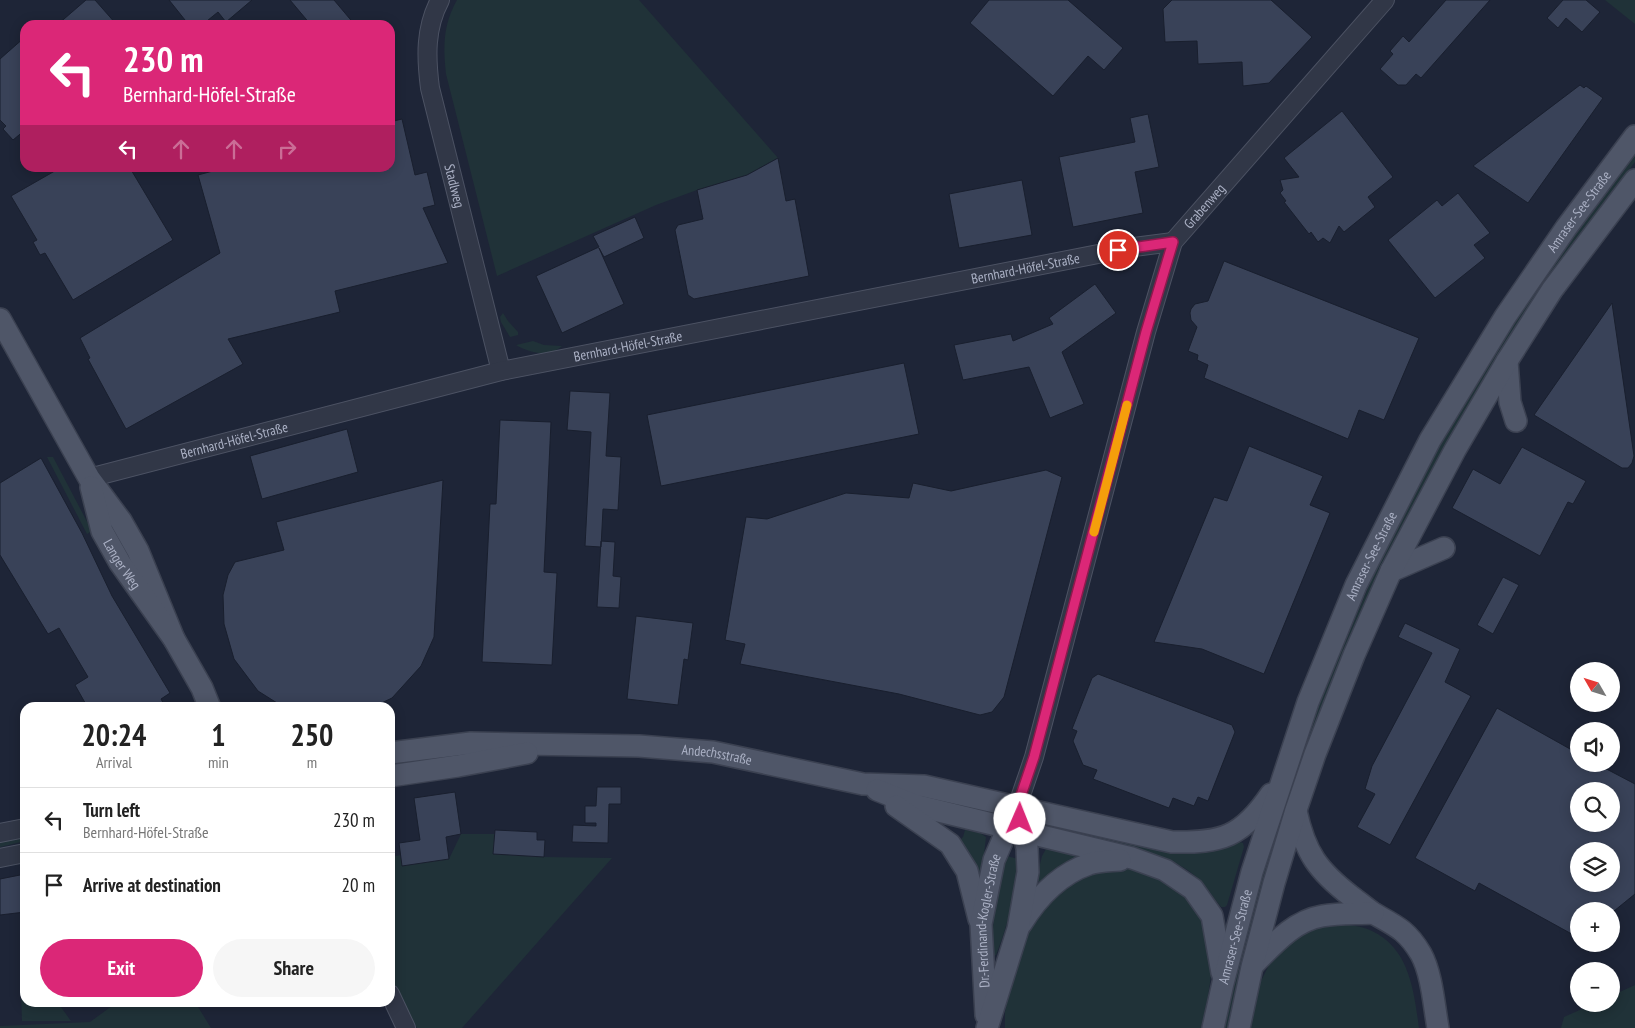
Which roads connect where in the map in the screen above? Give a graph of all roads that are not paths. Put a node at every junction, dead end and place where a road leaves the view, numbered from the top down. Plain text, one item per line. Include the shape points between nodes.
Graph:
1 (440, 0) edge
2 (1385, 0) edge
3 (1635, 136) edge
4 (1635, 180) edge
5 (1173, 242) junction
6 (0, 319) edge
7 (1507, 361) junction
8 (501, 372) junction
9 (1516, 421) dead end
10 (89, 478) junction
11 (1444, 548) dead end
12 (1391, 571) junction
13 (205, 701) edge
14 (569, 745) junction
15 (395, 752) edge
16 (1285, 773) junction
17 (395, 775) edge
18 (863, 784) junction
19 (1017, 807) junction
20 (1296, 810) junction
21 (983, 822) junction
22 (20, 829) edge
23 (1016, 830) junction
24 (0, 833) edge
25 (20, 854) edge
26 (0, 858) edge
27 (1132, 858) junction
28 (1373, 913) junction
29 (981, 924) junction
30 (1018, 929) junction
31 (1252, 967) junction
32 (1223, 983) junction
33 (1434, 1002) junction
34 (395, 1005) edge
35 (406, 1028) edge
36 (987, 1028) edge
37 (1213, 1028) edge
38 (1239, 1028) edge
39 (1433, 1028) edge
40 (1438, 1028) edge

1 - 8 street, Stadlweg via 427,43 430,88
2 - 5 street, Grabenweg
3 - 16 main road, Amraser-See-Straße via 1504,317 1430,440 1356,584 1308,702
4 - 7 main road, Amraser-See-Straße via 1552,290
5 - 8 street, Bernhard-Höfel-Straße
5 - 19 street, Grabenweg via 1146,332 1034,757
6 - 10 main road, Langer Weg
7 - 9 main road via 1510,402
7 - 12 main road, Amraser-See-Straße
8 - 10 street, Bernhard-Höfel-Straße
10 - 13 main road, Langer Weg via 121,521 138,551 174,639
11 - 12 main road
12 - 20 main road, Amraser-See-Straße via 1354,655
14 - 15 main road, Andechsstraße via 471,743
14 - 17 main road, Andechsstraße
14 - 18 main road, Andechsstraße via 713,752
16 - 19 main road, Andechsstraße via 1252,820 1230,835 1202,842 1172,842
16 - 32 main road, Amraser-See-Straße via 1252,872
18 - 19 main road, Andechsstraße via 924,786
18 - 21 main road, Andechsstraße via 914,805
18 - 29 main road via 950,844 967,871
19 - 21 main road via 1001,819
19 - 23 main road, Dr.-Ferdinand-Kogler-Straße
20 - 28 main road via 1300,832 1318,867
20 - 31 main road, Amraser-See-Straße
21 - 23 main road, Andechsstraße
22 - 24 street
23 - 27 main road, Andechsstraße
23 - 29 main road, Dr.-Ferdinand-Kogler-Straße via 994,860
23 - 30 main road, Dr.-Ferdinand-Kogler-Straße via 1027,848 1028,870
25 - 26 street
27 - 30 main road via 1095,863 1071,872 1052,886
27 - 32 main road, Andechsstraße via 1166,870 1193,889 1212,916
28 - 31 main road via 1323,916 1303,922 1282,937
28 - 33 main road via 1403,930 1422,955
29 - 36 main road, Dr.-Ferdinand-Kogler-Straße
30 - 36 main road, Dr.-Ferdinand-Kogler-Straße
31 - 38 main road, Amraser-See-Straße
32 - 37 main road, Amraser-See-Straße
33 - 39 main road
33 - 40 main road
34 - 35 street

